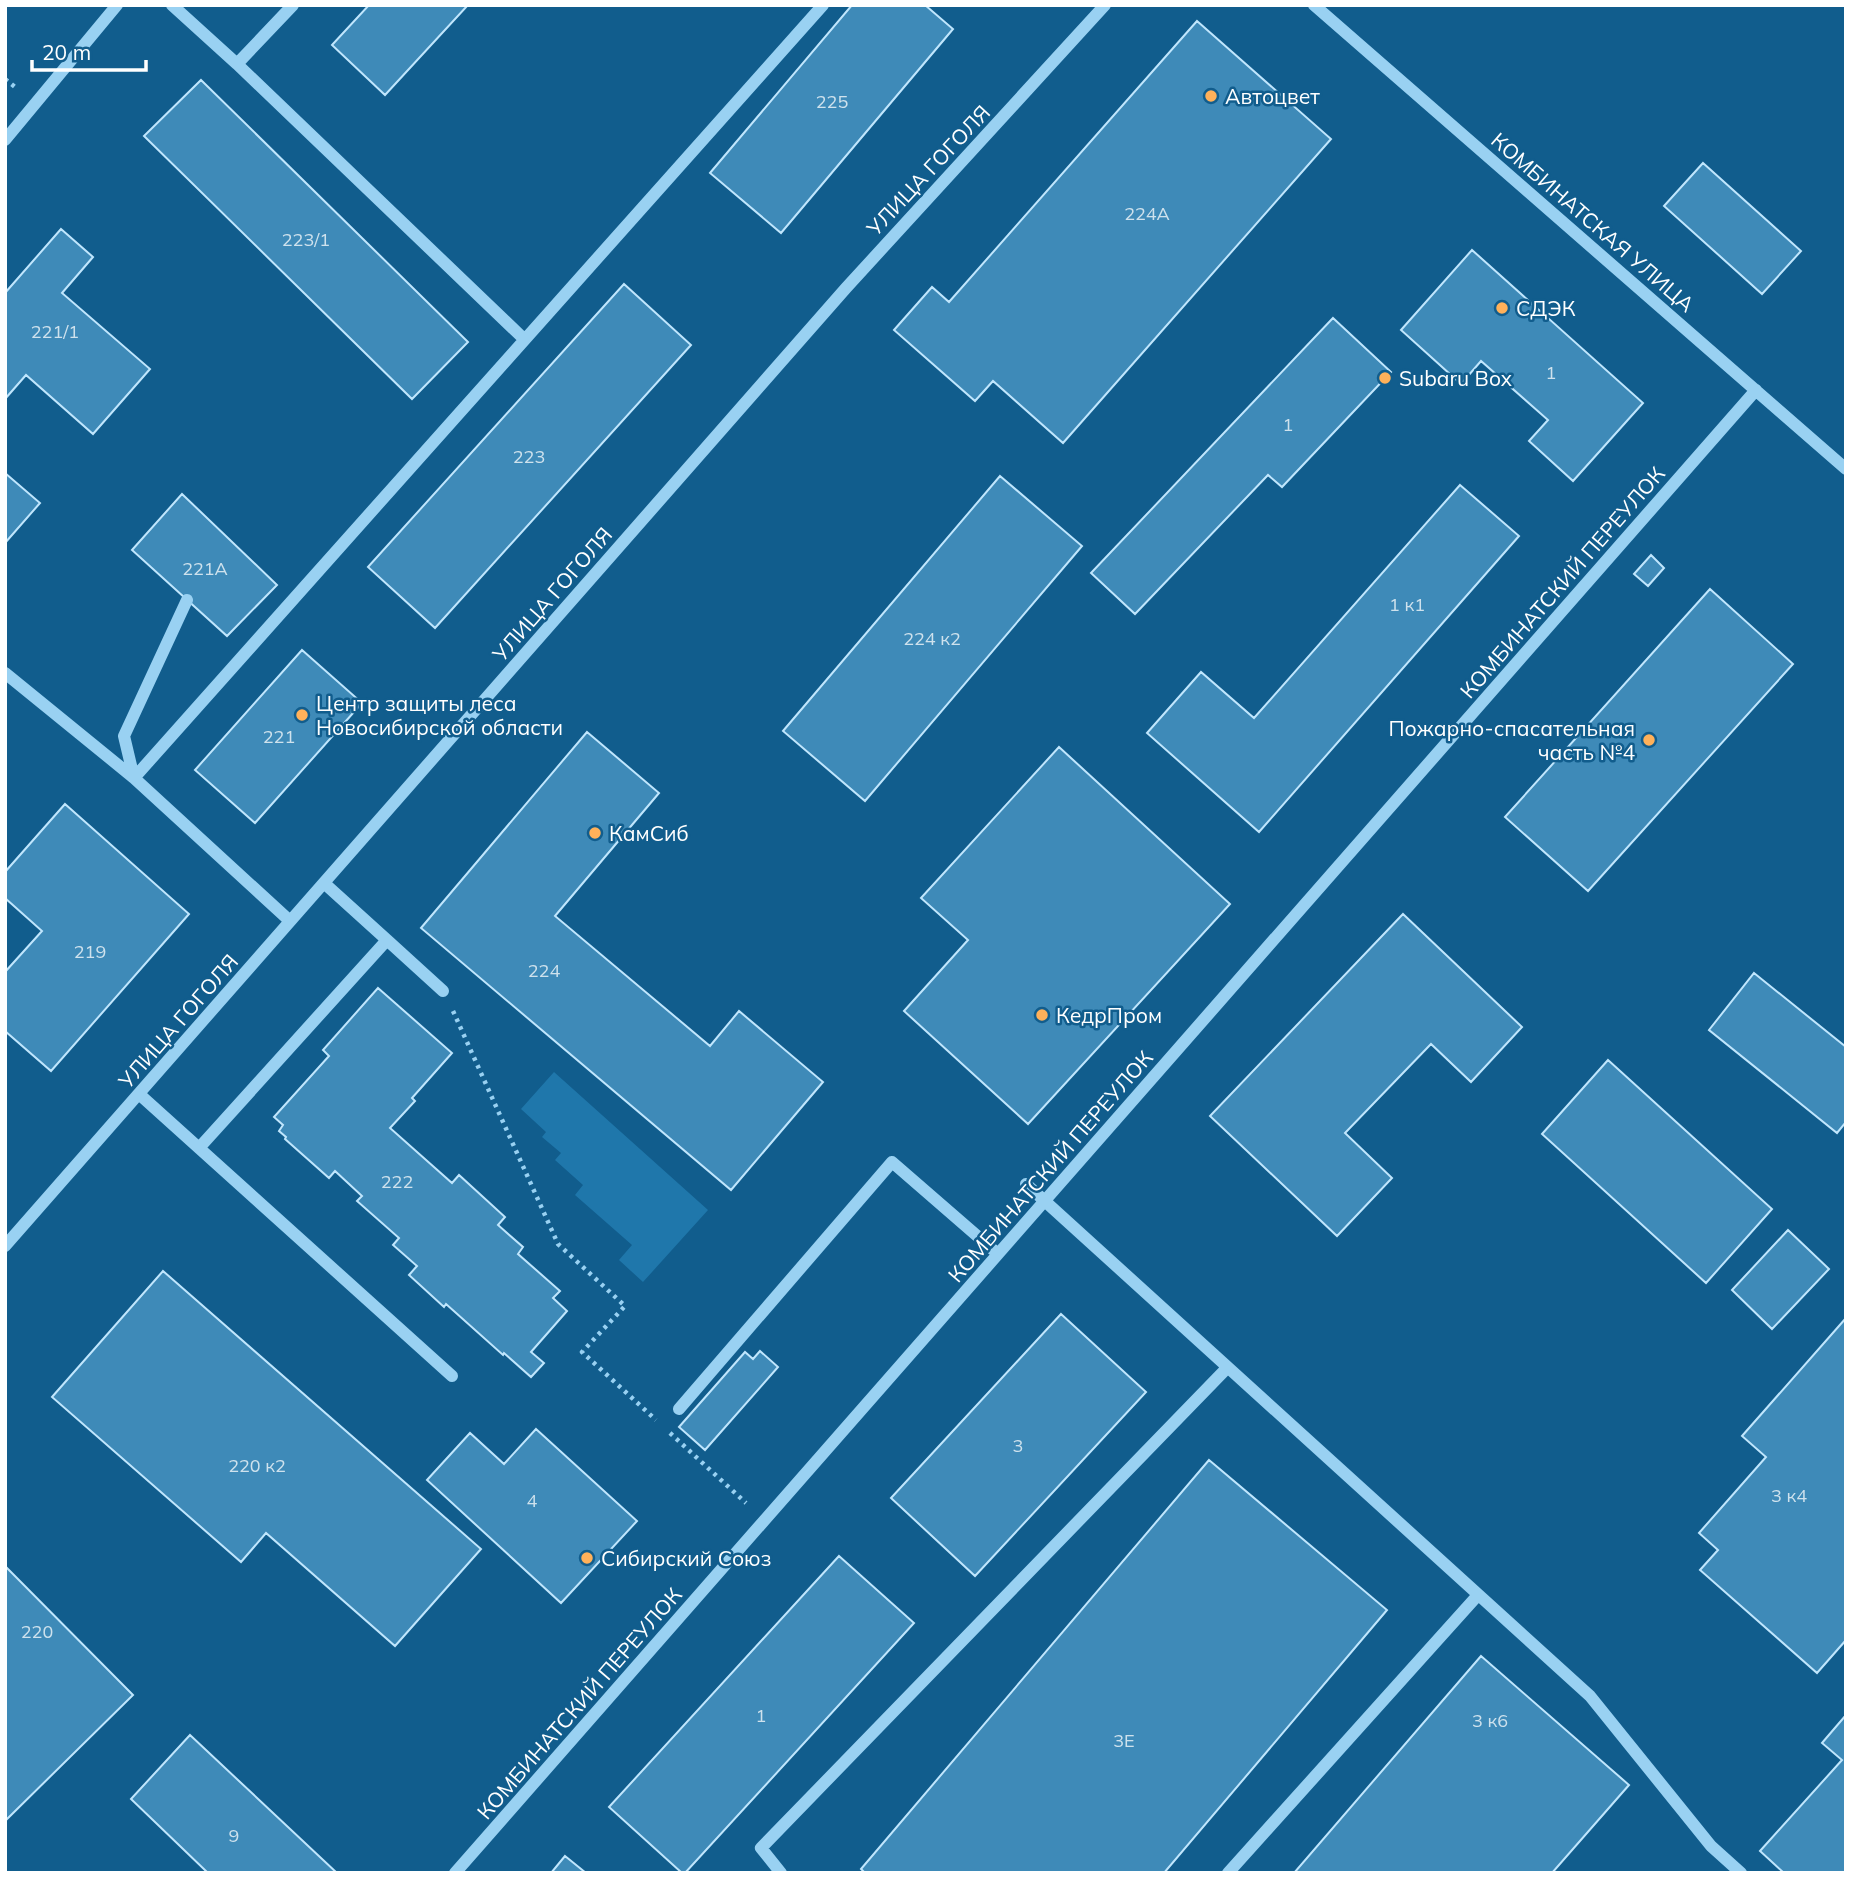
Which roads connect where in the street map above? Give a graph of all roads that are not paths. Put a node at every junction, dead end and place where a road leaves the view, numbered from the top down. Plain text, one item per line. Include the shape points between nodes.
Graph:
1 (117, 5) edge
2 (172, 5) edge
3 (293, 5) edge
4 (823, 5) edge
5 (1105, 5) edge
6 (1314, 5) edge
7 (237, 64) junction
8 (5, 140) edge
9 (524, 339) junction
10 (1756, 390) junction
11 (1846, 468) edge
12 (187, 600) dead end
13 (5, 673) edge
14 (134, 778) junction
15 (324, 883) junction
16 (290, 921) junction
17 (387, 940) junction
18 (443, 991) road end
19 (139, 1094) junction
20 (199, 1148) junction
21 (1026, 1184) dead end
22 (1044, 1201) junction
23 (5, 1246) edge
24 (999, 1254) junction
25 (1227, 1368) junction
26 (452, 1376) dead end
27 (678, 1409) dead end
28 (1478, 1595) junction
29 (455, 1873) edge
30 (781, 1873) edge
31 (1228, 1873) edge
32 (1741, 1873) edge

1 - 8 street
2 - 7 street
3 - 7 street
4 - 9 street
5 - 15 street, УЛИЦА ГОГОЛЯ via 846,288
6 - 10 street, КОМБИНАТСКАЯ УЛИЦА
7 - 9 street
9 - 14 street
10 - 11 street, КОМБИНАТСКАЯ УЛИЦА
10 - 22 street, КОМБИНАТСКИЙ ПЕРЕУЛОК
12 - 14 street via 124,736
13 - 14 street
14 - 16 street
15 - 16 street, УЛИЦА ГОГОЛЯ
15 - 17 street
16 - 19 street, УЛИЦА ГОГОЛЯ
17 - 18 street
17 - 20 street
19 - 20 street
19 - 23 street, УЛИЦА ГОГОЛЯ
20 - 26 street
21 - 22 street
22 - 24 street, КОМБИНАТСКИЙ ПЕРЕУЛОК
22 - 25 street
24 - 27 street via 892,1162
24 - 29 street, КОМБИНАТСКИЙ ПЕРЕУЛОК
25 - 28 street
25 - 30 street via 761,1848
28 - 31 street
28 - 32 street via 1590,1696 1711,1846

